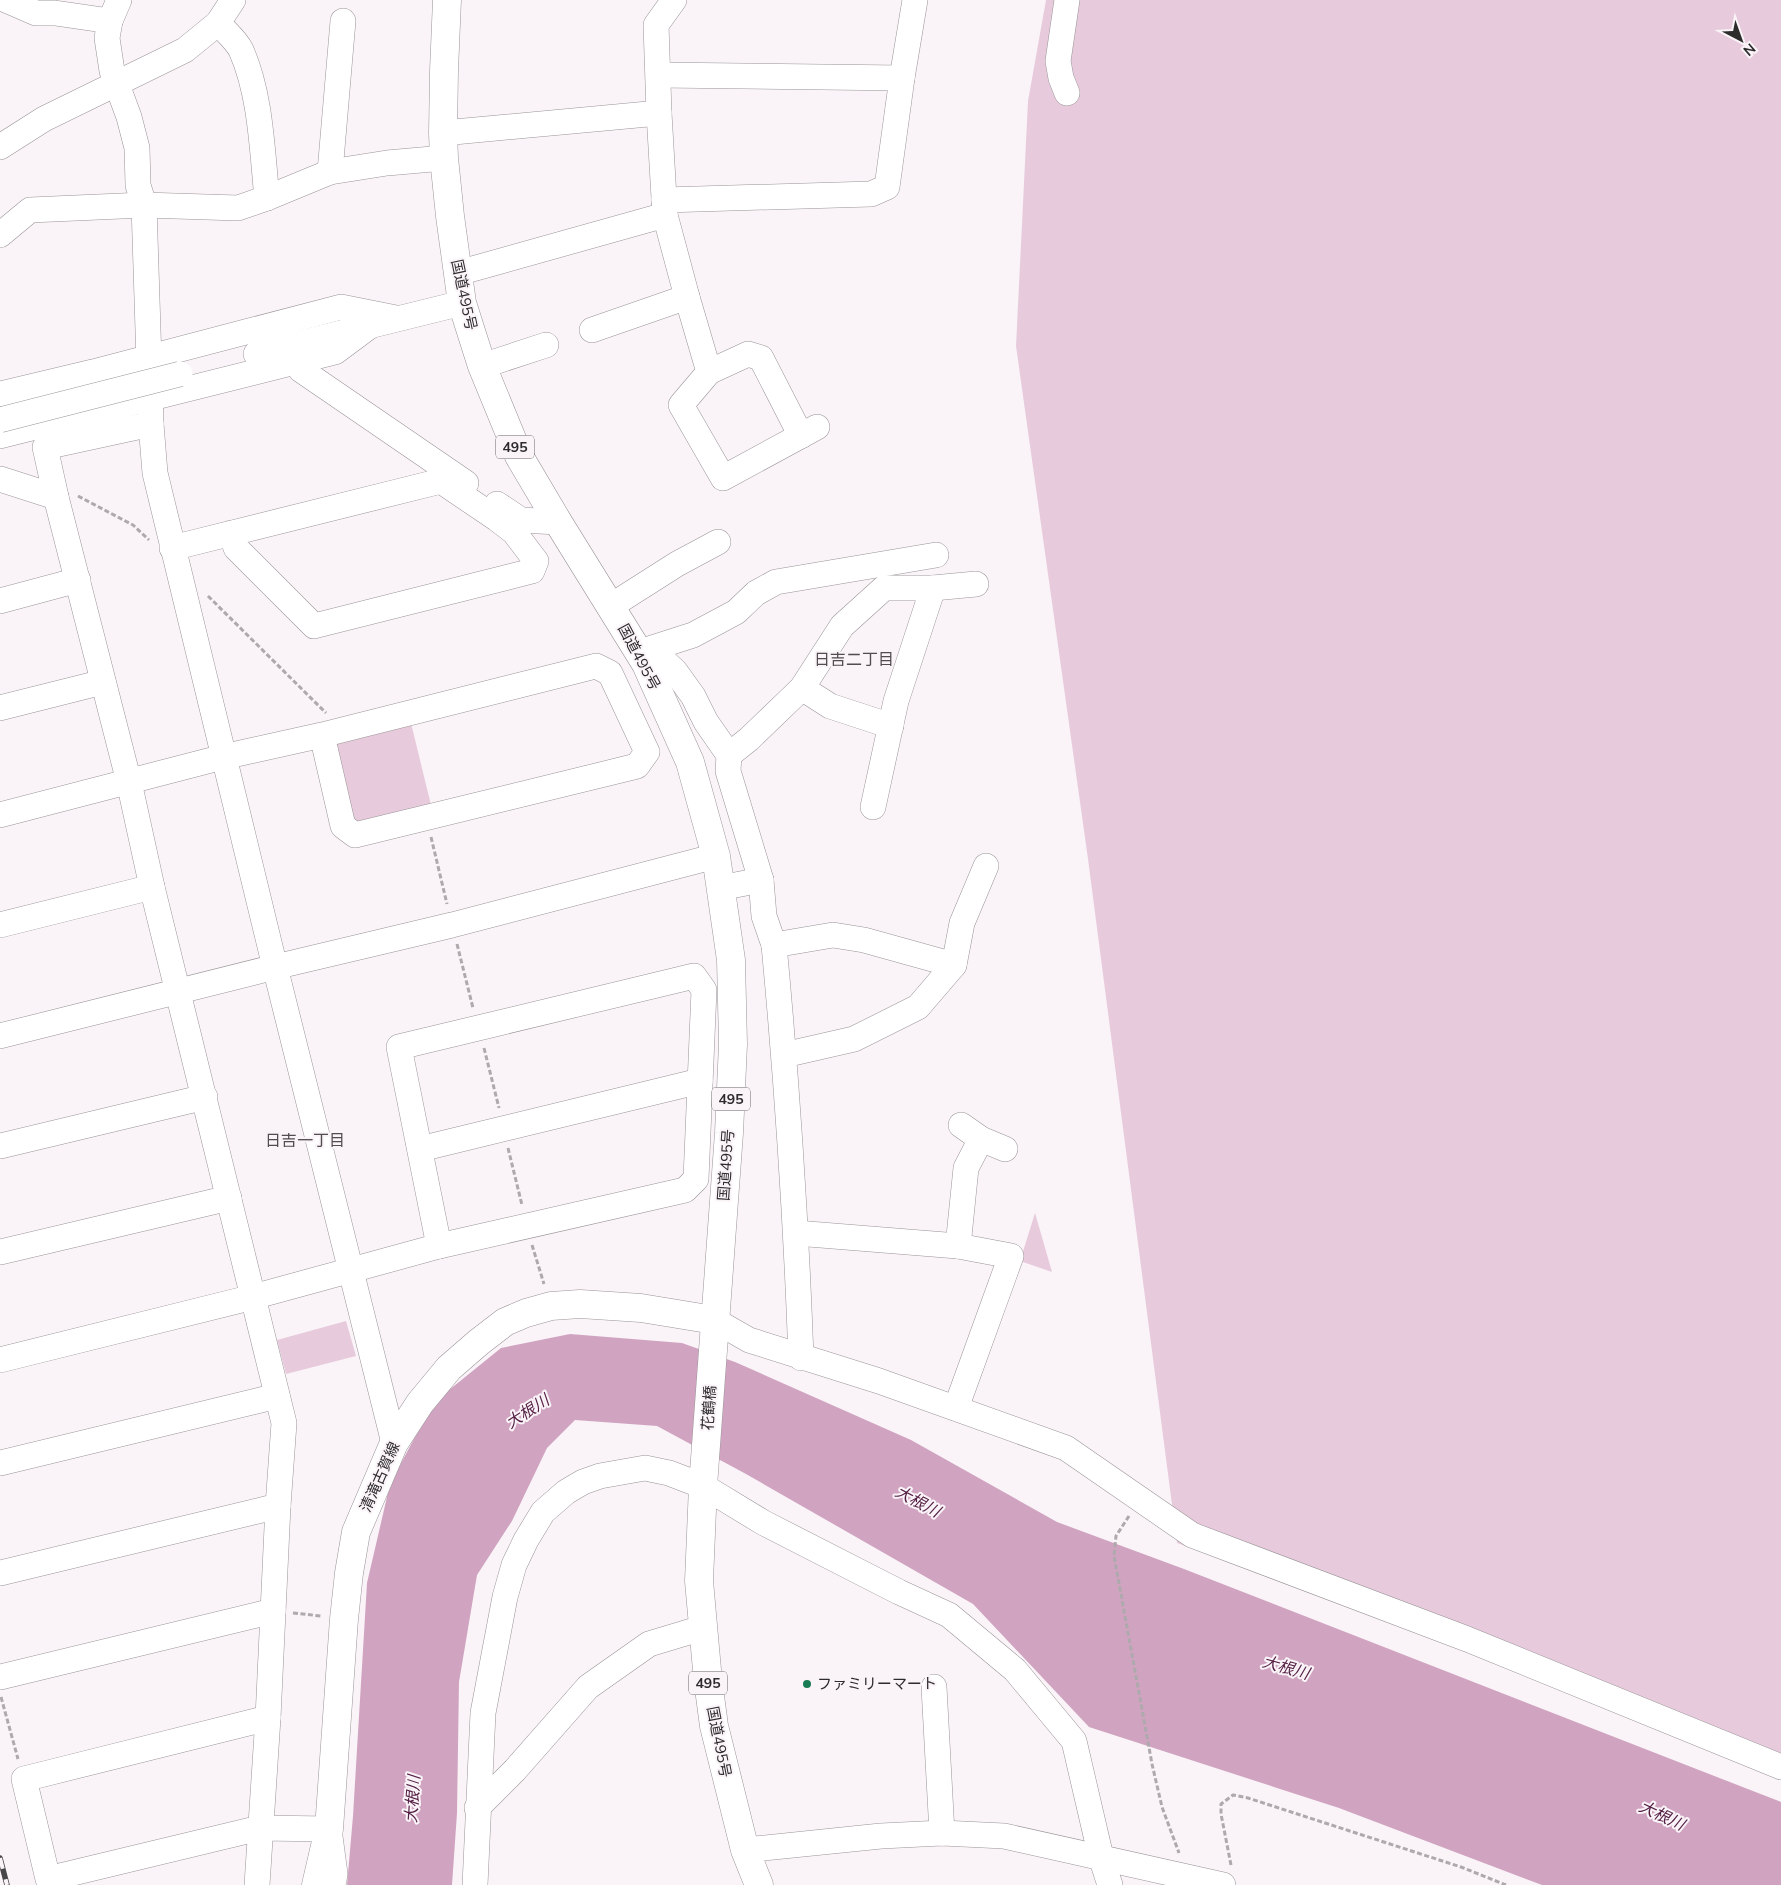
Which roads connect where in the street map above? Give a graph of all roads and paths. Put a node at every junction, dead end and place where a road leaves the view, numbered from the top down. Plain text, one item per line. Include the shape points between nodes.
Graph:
1 (6, 0) edge
2 (233, 0) edge
3 (447, 0) edge
4 (674, 0) edge
5 (915, 0) edge
6 (1067, 0) edge
7 (57, 7) edge
8 (115, 11) edge
9 (343, 20) dead end
10 (218, 23) junction
11 (659, 75) junction
12 (902, 78) junction
13 (117, 84) junction
14 (1067, 93) dead end
15 (659, 113) junction
16 (444, 146) junction
17 (0, 147) edge
18 (330, 172) junction
19 (267, 198) junction
20 (144, 205) junction
21 (665, 208) junction
22 (0, 235) edge
23 (458, 273) junction
24 (687, 297) junction
25 (462, 303) junction
26 (385, 321) junction
27 (592, 330) dead end
28 (546, 345) dead end
29 (149, 357) junction
30 (296, 362) junction
31 (482, 366) junction
32 (709, 372) junction
33 (0, 394) edge
34 (150, 398) junction
35 (0, 420) edge
36 (151, 424) junction
37 (0, 436) edge
38 (0, 479) edge
39 (56, 497) junction
40 (558, 522) junction
41 (231, 533) junction
42 (718, 542) dead end
43 (936, 555) dead end
44 (174, 556) junction
45 (78, 580) junction
46 (976, 584) dead end
47 (933, 588) junction
48 (204, 592) dead end
49 (0, 601) edge
50 (611, 606) junction
51 (643, 658) junction
52 (103, 682) junction
53 (802, 688) junction
54 (0, 708) edge
55 (890, 726) junction
56 (332, 732) junction
57 (729, 755) junction
58 (223, 757) junction
59 (129, 782) junction
60 (873, 807) dead end
61 (0, 815) edge
62 (426, 817) junction
63 (716, 856) junction
64 (986, 866) dead end
65 (761, 880) junction
66 (152, 887) junction
67 (720, 888) junction
68 (0, 925) edge
69 (452, 925) junction
70 (774, 945) junction
71 (954, 965) junction
72 (275, 967) junction
73 (178, 992) junction
74 (478, 1028) junction
75 (0, 1036) edge
76 (784, 1055) junction
77 (700, 1081) junction
78 (205, 1098) junction
79 (961, 1125) dead end
80 (504, 1129) junction
81 (981, 1139) junction
82 (0, 1146) edge
83 (420, 1149) junction
84 (1005, 1149) dead end
85 (229, 1198) junction
86 (527, 1226) junction
87 (796, 1233) junction
88 (439, 1246) junction
89 (958, 1246) junction
90 (0, 1252) edge
91 (350, 1271) junction
92 (253, 1297) junction
93 (551, 1306) junction
94 (714, 1331) junction
95 (801, 1358) junction
96 (0, 1360) edge
97 (278, 1396) junction
98 (956, 1408) junction
99 (394, 1443) junction
100 (0, 1464) edge
101 (703, 1480) junction
102 (1140, 1499) junction
103 (278, 1506) junction
104 (0, 1572) edge
105 (273, 1611) junction
106 (344, 1619) junction
107 (702, 1628) junction
108 (0, 1677) edge
109 (934, 1687) dead end
110 (0, 1692) edge
111 (268, 1718) junction
112 (1781, 1767) edge
113 (24, 1779) junction
114 (477, 1808) junction
115 (260, 1828) junction
116 (329, 1829) junction
117 (942, 1833) junction
118 (745, 1850) junction
119 (1101, 1857) junction
120 (1227, 1876) edge
121 (1188, 1877) junction
122 (257, 1885) edge
123 (316, 1885) edge
124 (333, 1885) edge
125 (475, 1885) edge
126 (759, 1885) edge
127 (1110, 1885) edge
128 (1506, 1885) edge

1 - 7 street via 36,13
2 - 10 street
3 - 16 main road, 国道495号 / 495
4 - 11 street via 656,25
5 - 12 street
6 - 14 street via 1058,61
7 - 8 street
8 - 13 street via 107,38
9 - 18 street
10 - 13 street via 184,50
10 - 19 street via 240,48 248,70 257,107
11 - 12 street
11 - 15 street
12 - 21 street via 887,187 871,194
13 - 17 street via 44,119
13 - 20 street via 137,148 138,185
15 - 16 street
15 - 21 street
16 - 18 street via 387,163
16 - 23 main road, 国道495号 / 495
18 - 19 street
19 - 20 street via 238,208
20 - 22 street via 30,210
20 - 29 street
21 - 23 street
21 - 24 street
23 - 25 main road, 国道495号 / 495
24 - 27 street
24 - 32 street
25 - 26 street
25 - 31 main road, 国道495号 / 495
26 - 29 street via 340,307
26 - 30 street via 336,352
26 - 35 street, bridge
28 - 31 street
29 - 33 street
29 - 34 street
30 - 34 street
30 - 40 street via 301,370 521,520
31 - 40 main road, 国道495号 / 495 via 519,456
32 - 32 street via 682,405 723,478 809,431 761,358 748,354
34 - 36 street
34 - 37 street
36 - 39 street via 46,447
36 - 44 street via 155,473
38 - 39 street
39 - 44 path via 69,492 133,525
39 - 45 street
40 - 50 main road, 国道495号 / 495
41 - 41 street via 441,481 514,532 536,561 532,571 314,626 236,548
41 - 44 street
42 - 50 street
43 - 51 street via 776,582 756,593 736,612
44 - 58 street
45 - 49 street
45 - 52 street
46 - 47 street
47 - 53 street via 884,588 842,626
47 - 55 street
48 - 56 path
50 - 51 main road, 国道495号 / 495
51 - 57 street via 663,660 675,671
51 - 63 main road, 国道495号 / 495 via 690,762
52 - 54 street
52 - 59 street
53 - 55 street via 830,706
53 - 57 street
55 - 60 street
56 - 58 street
56 - 62 street via 343,826 355,836
56 - 62 street via 596,666 610,673 647,752 637,766
57 - 65 street via 728,771
58 - 59 street
58 - 72 street
59 - 61 street
59 - 66 street
62 - 69 path
63 - 67 main road, 国道495号 / 495
63 - 69 street
64 - 71 street via 962,923
65 - 67 street
65 - 70 street via 764,916
66 - 68 street
66 - 73 street
67 - 94 main road, 国道495号 / 495 via 731,960 733,1044
69 - 72 street
69 - 74 path
70 - 71 street via 833,935 864,940
70 - 76 street
71 - 76 street via 918,1007 854,1039
72 - 73 street
72 - 91 street
73 - 75 street
73 - 78 street
74 - 77 street via 694,976 704,990
74 - 80 path
74 - 83 street via 399,1047
76 - 87 street
77 - 80 street
77 - 86 street via 696,1179 685,1190
78 - 82 street
78 - 85 street
79 - 81 street
80 - 83 street
80 - 86 path
81 - 84 street
81 - 89 street via 966,1168
83 - 88 street
85 - 90 street
85 - 92 street
86 - 88 street
86 - 93 path
87 - 89 street
87 - 95 street
88 - 91 street
89 - 98 street via 1011,1256
91 - 92 street
91 - 99 street
92 - 96 street
92 - 97 street
93 - 94 main road, 清滝古賀線 via 580,1304 641,1308
93 - 99 main road, 清滝古賀線 via 505,1322 479,1342 443,1375
94 - 95 street
94 - 101 main road, 花鶴橋 / 495
95 - 98 street via 879,1380
97 - 100 street
97 - 103 street via 284,1423
98 - 102 street via 1066,1448
99 - 106 main road, 清滝古賀線 via 356,1532
101 - 107 main road, 国道495号 / 495 via 699,1581
101 - 114 street via 645,1468 626,1470 583,1482 543,1512 514,1565 505,1597 483,1713
101 - 119 street via 764,1523 949,1615 1016,1670 1074,1741
102 - 112 street via 1192,1535 1467,1639
102 - 121 path via 1116,1536 1114,1556 1152,1764 1162,1807
103 - 104 street
103 - 105 street
105 - 106 path
105 - 108 street
105 - 111 street
106 - 116 main road, 清滝古賀線
107 - 114 street via 649,1644 588,1687
107 - 118 main road, 国道495号 / 495 via 714,1726
109 - 117 street
110 - 113 path
111 - 113 street
111 - 115 street
113 - 115 street via 48,1879
114 - 125 street
115 - 116 street
115 - 122 street
116 - 123 main road, 清滝古賀線
116 - 124 street via 335,1874
117 - 118 street
117 - 119 street via 1004,1836
118 - 126 main road, 国道495号 / 495
119 - 121 street
119 - 127 street
120 - 121 street
120 - 128 path via 1221,1804 1233,1795 1461,1866

